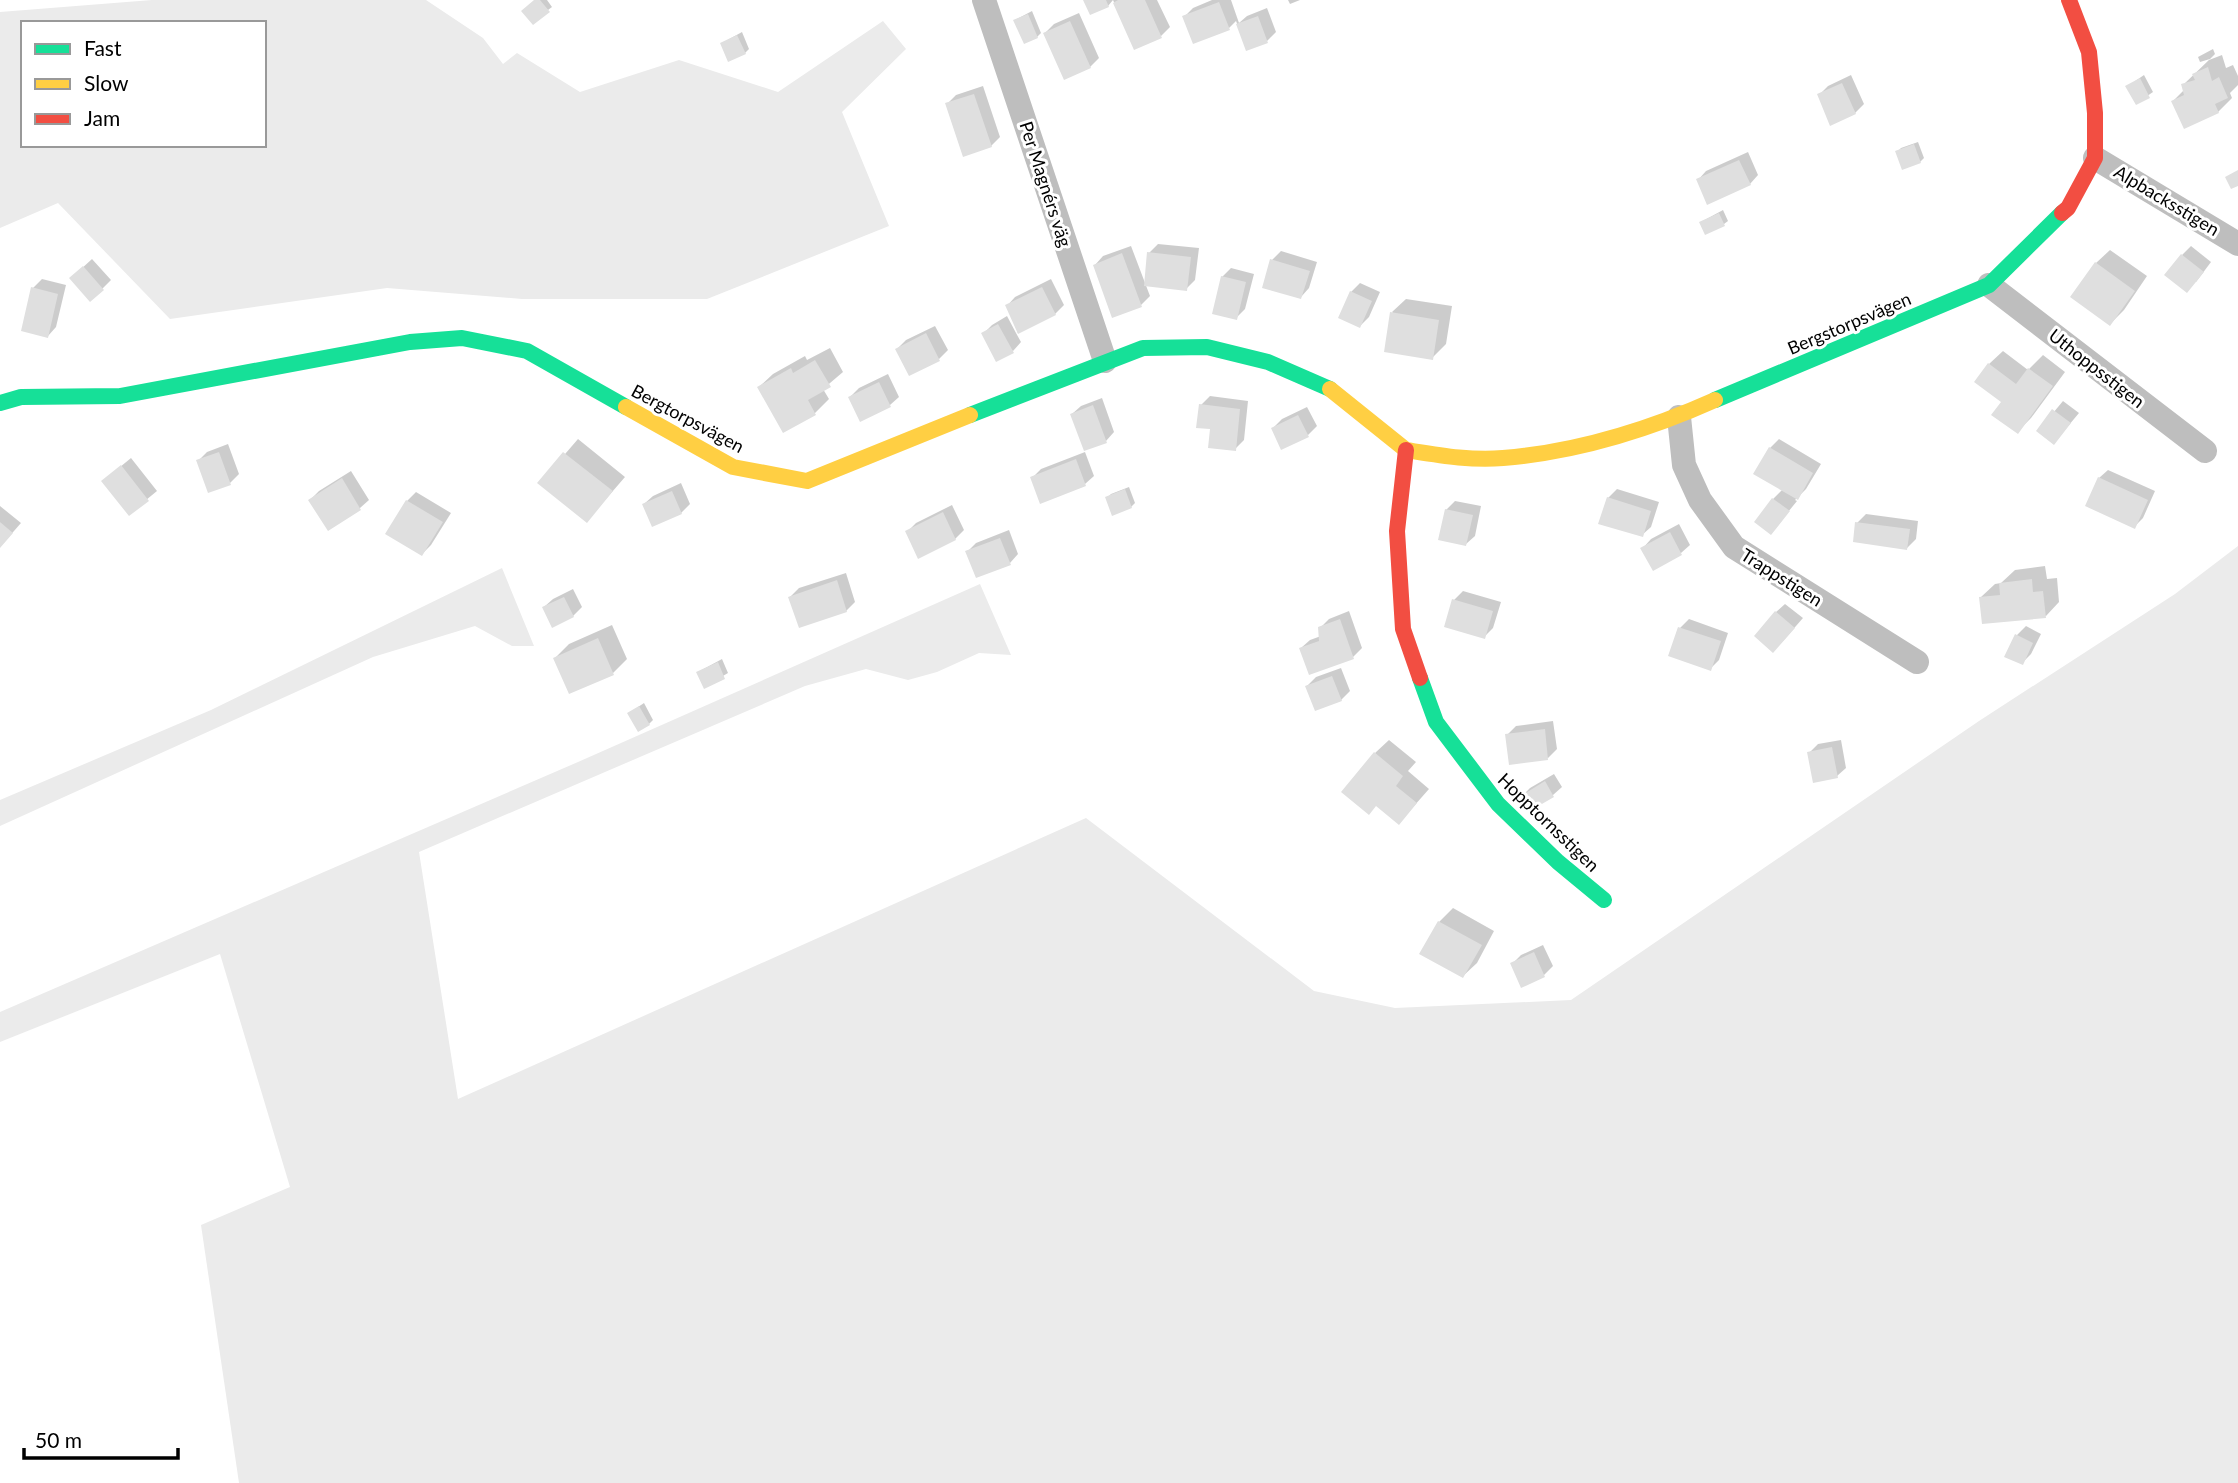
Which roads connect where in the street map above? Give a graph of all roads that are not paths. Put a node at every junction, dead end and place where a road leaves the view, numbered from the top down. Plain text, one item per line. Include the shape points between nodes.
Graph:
1 (2069, 0) edge
2 (992, 3) edge
3 (2095, 158) junction
4 (2238, 244) edge
5 (1989, 285) junction
6 (1105, 361) junction
7 (0, 403) edge
8 (1679, 417) junction
9 (1406, 450) junction
10 (2205, 451) dead end
11 (1917, 662) dead end
12 (1604, 900) dead end

1 - 3 street, Bergstorpsvägen via 2088,52
2 - 6 street, Per Magnérs väg
3 - 4 street, Alpbacksstigen
3 - 5 street, Bergstorpsvägen via 2068,208
5 - 8 street, Bergstorpsvägen
5 - 10 street, Uthoppsstigen
6 - 7 street, Bergtorpsvägen via 807,481 733,467 527,351 462,338 410,342 120,396 21,397
6 - 9 street, Bergtorpsvägen via 1143,348 1207,347 1268,362 1326,387
8 - 9 street, Bergstorpsvägen via 1605,442 1502,458
8 - 11 street, Trappstigen via 1684,465 1700,500 1734,547
9 - 12 street, Hopptornsstigen via 1397,531 1403,629 1436,722 1498,804

